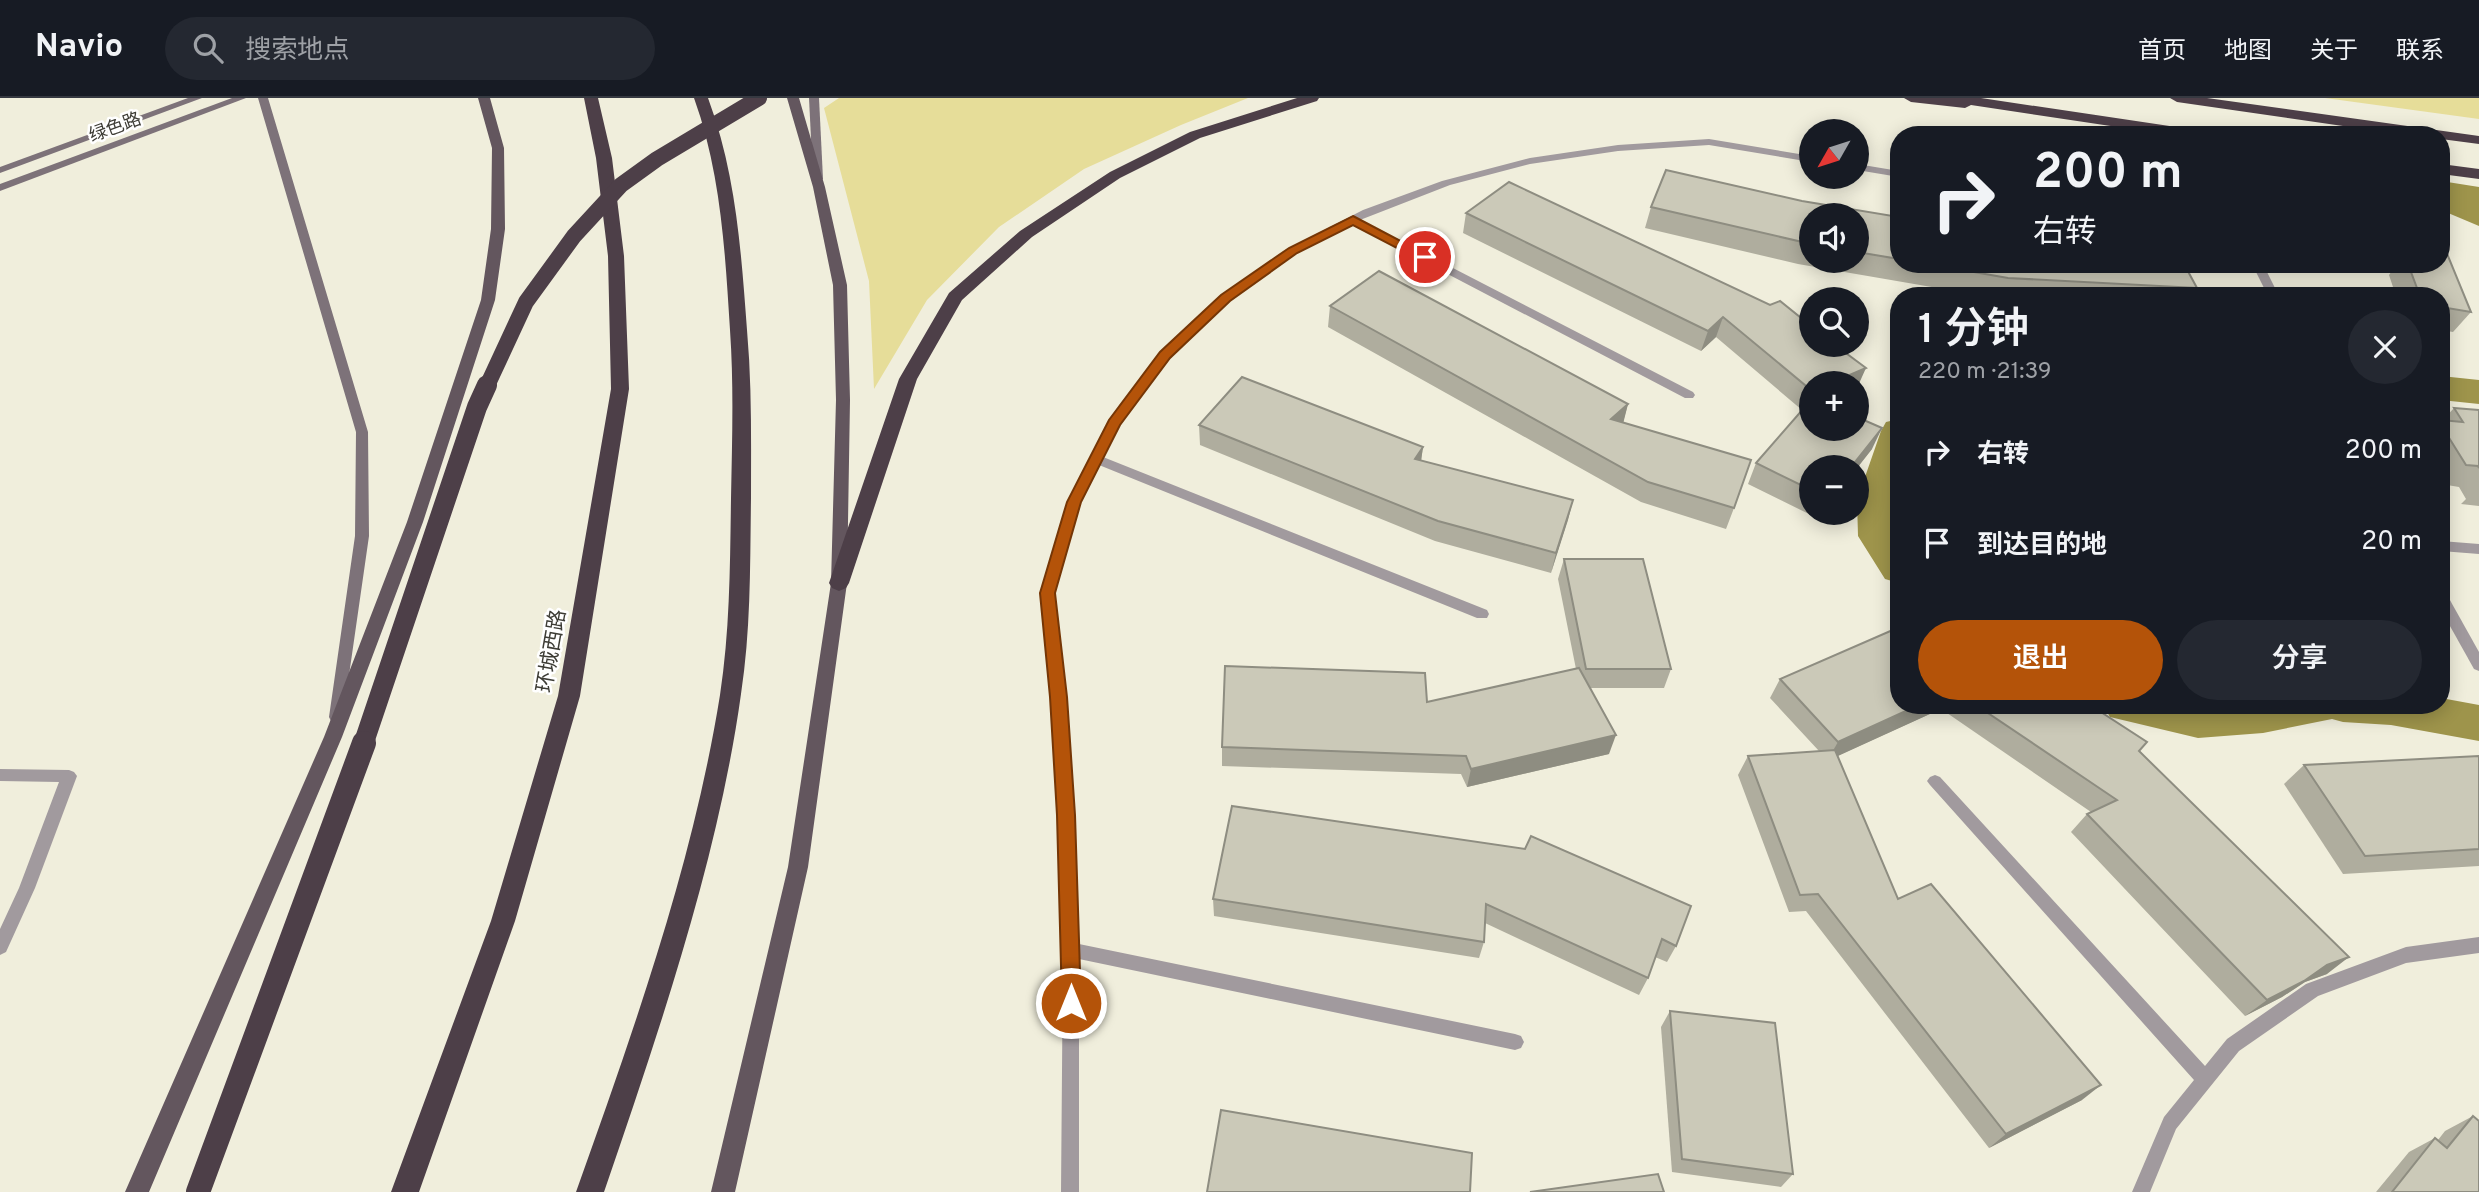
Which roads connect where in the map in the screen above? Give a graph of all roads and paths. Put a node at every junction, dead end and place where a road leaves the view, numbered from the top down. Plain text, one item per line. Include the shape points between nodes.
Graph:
1 (197, 98) edge
2 (241, 98) edge
3 (263, 98) edge
4 (484, 98) edge
5 (591, 98) edge
6 (701, 98) edge
7 (759, 98) edge
8 (793, 98) edge
9 (814, 98) edge
10 (1312, 98) edge
11 (1911, 98) edge
12 (1952, 98) edge
13 (2177, 98) edge
14 (2092, 119) junction
15 (2141, 126) edge
16 (2376, 126) edge
17 (2450, 137) edge
18 (2479, 141) edge
19 (1799, 157) edge
20 (1869, 169) edge
21 (0, 170) edge
22 (2450, 170) edge
23 (1890, 172) edge
24 (2479, 174) edge
25 (819, 187) junction
26 (0, 188) edge
27 (1353, 220) junction
28 (1689, 395) dead end
29 (1096, 459) junction
30 (2450, 546) edge
31 (2479, 548) edge
32 (839, 583) junction
33 (2450, 613) edge
34 (1482, 614) dead end
35 (2479, 664) edge
36 (333, 737) junction
37 (0, 775) edge
38 (1934, 781) dead end
39 (2479, 945) edge
40 (0, 947) edge
41 (1071, 950) junction
42 (1515, 1042) dead end
43 (2205, 1079) junction
44 (137, 1192) edge
45 (198, 1192) edge
46 (405, 1192) edge
47 (590, 1192) edge
48 (723, 1192) edge
49 (1070, 1192) edge
50 (2140, 1192) edge

1 - 21 main road, 绿色路
2 - 26 main road, 绿色路
3 - 36 main road via 362,432 362,536
4 - 36 main road via 498,148 498,229 488,300 415,522
5 - 46 highway, 环城西路 via 616,256 620,389 569,696 503,921
6 - 47 highway via 728,194 735,270 742,371 741,590 726,721 687,882
7 - 45 highway, bridge via 621,185 574,236 526,302 477,407 372,721
8 - 25 main road
9 - 25 main road
10 - 32 highway via 1195,135 1115,175 1026,234 955,297 908,379
11 - 14 highway
12 - 14 highway
13 - 16 highway
14 - 15 highway
17 - 18 highway
19 - 27 lane via 1709,142 1618,148 1530,162 1446,183
20 - 23 lane
22 - 24 highway
25 - 32 main road via 840,285
27 - 28 lane
27 - 29 lane via 1293,250 1225,298 1165,355 1114,423
29 - 34 lane
29 - 41 lane via 1074,502 1047,593 1058,697
30 - 31 lane
32 - 48 main road via 798,867
33 - 35 lane
36 - 44 main road
37 - 40 lane via 69,776
38 - 43 lane
39 - 43 lane via 2406,955 2312,990 2233,1045
41 - 42 lane
41 - 49 lane
43 - 50 lane via 2170,1123

